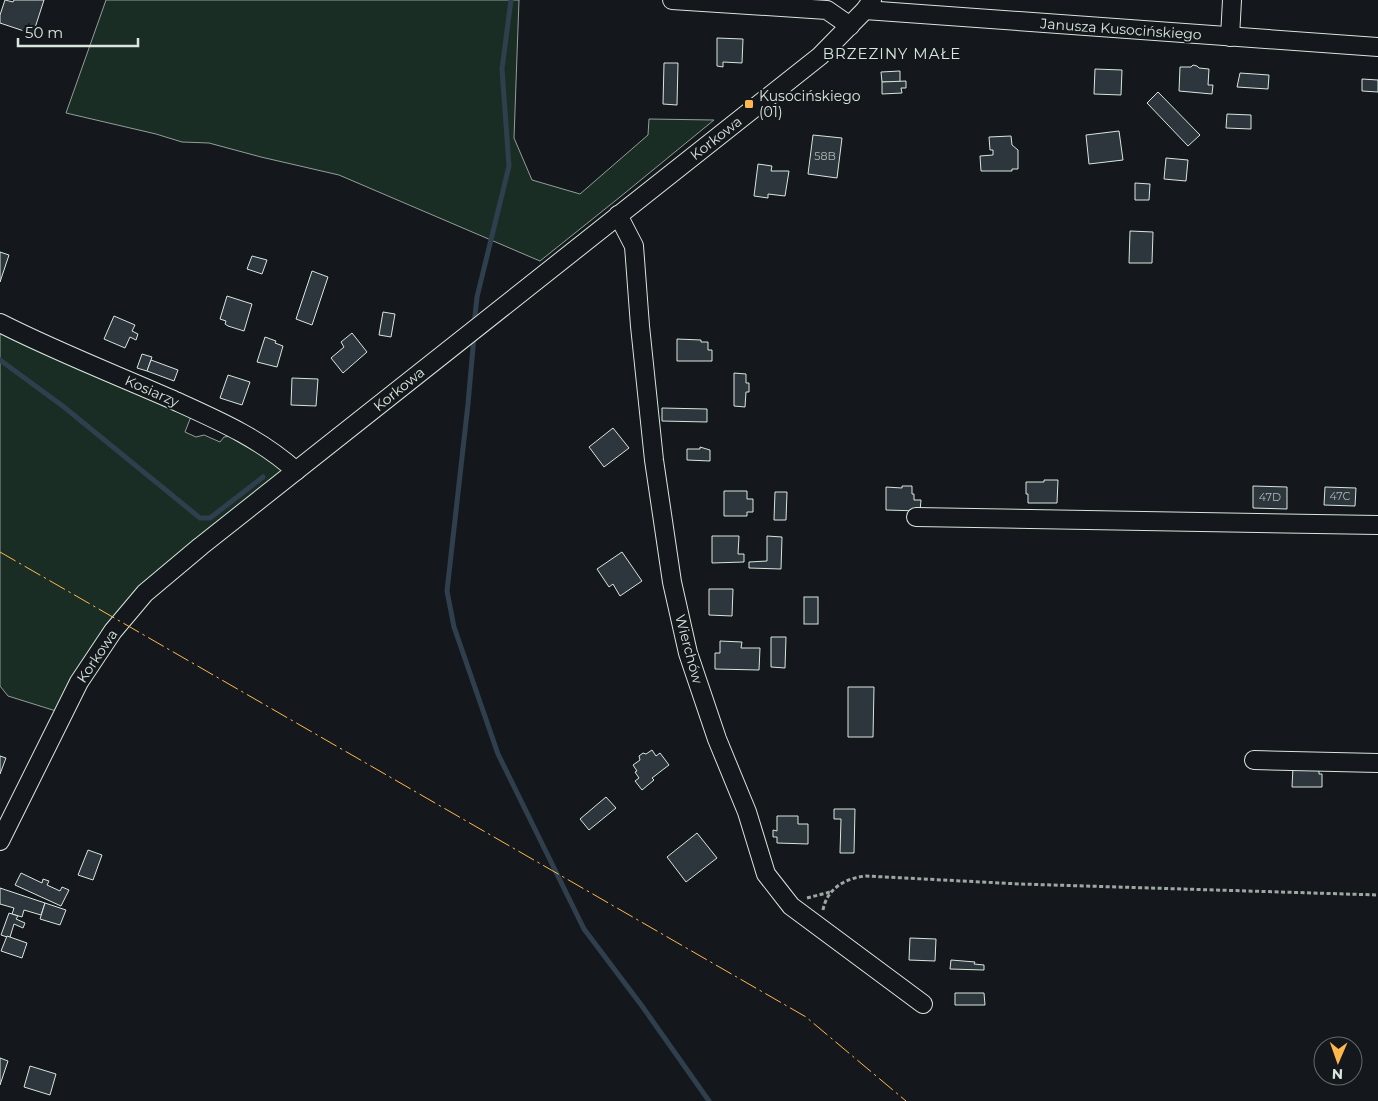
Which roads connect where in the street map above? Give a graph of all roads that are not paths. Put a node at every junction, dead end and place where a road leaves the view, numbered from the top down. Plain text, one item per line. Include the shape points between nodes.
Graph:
1 (672, 0) edge
2 (1232, 0) edge
3 (869, 5) edge
4 (850, 26) junction
5 (1230, 37) junction
6 (1378, 47) edge
7 (618, 215) junction
8 (0, 323) edge
9 (296, 471) junction
10 (916, 517) dead end
11 (1378, 525) edge
12 (1254, 760) dead end
13 (1378, 763) edge
14 (7, 813) edge
15 (0, 841) edge
16 (923, 1004) dead end

1 - 4 street via 826,10
2 - 5 street
3 - 4 street, Korkowa
3 - 5 street, Janusza Kusocińskiego
4 - 7 street, Korkowa via 820,56
5 - 6 street, Janusza Kusocińskiego
7 - 9 street, Korkowa
7 - 16 street, Wierchów via 634,246 654,460 672,582 688,653 766,874 791,906
8 - 9 street, Kosiarzy via 217,420 256,440
9 - 14 street, Korkowa via 145,593 113,631 79,682
10 - 11 street
12 - 13 street
14 - 15 street, Korkowa

